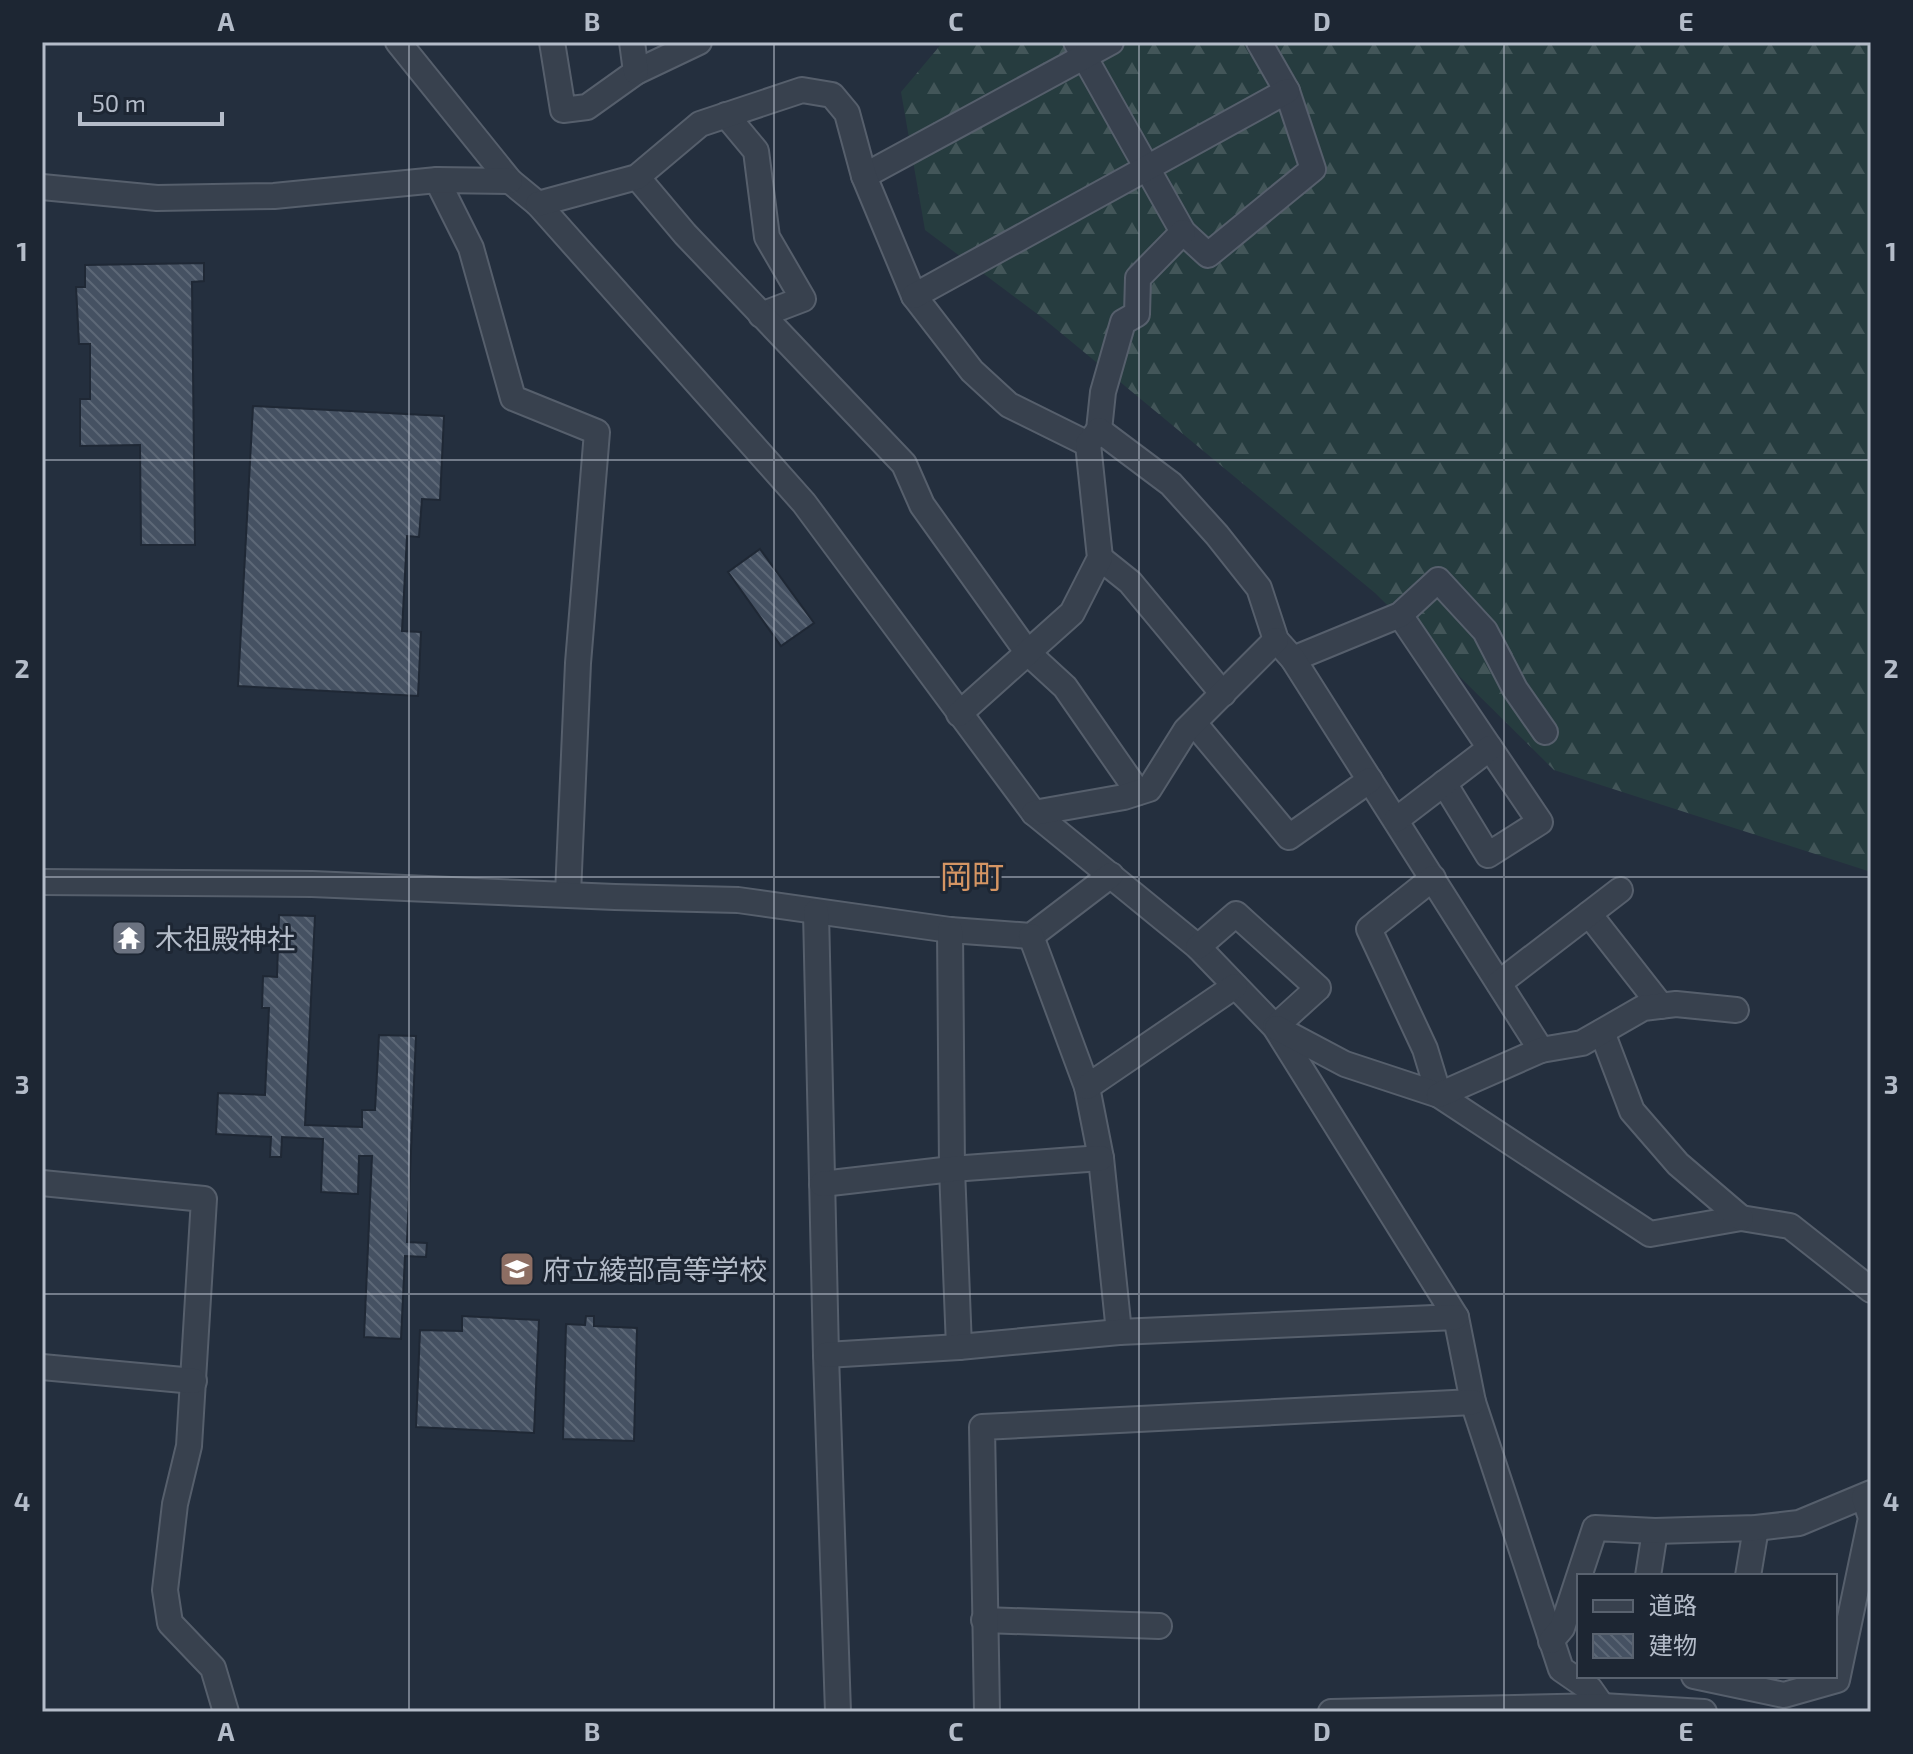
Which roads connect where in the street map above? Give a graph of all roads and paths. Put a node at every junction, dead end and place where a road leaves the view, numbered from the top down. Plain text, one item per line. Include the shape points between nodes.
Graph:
1 (398, 42) edge
2 (552, 42) edge
3 (632, 42) edge
4 (699, 42) edge
5 (1111, 42) edge
6 (1259, 42) edge
7 (1080, 49) edge
8 (636, 72) junction
9 (1287, 91) junction
10 (726, 115) junction
11 (1148, 168) junction
12 (864, 176) junction
13 (637, 177) junction
14 (437, 180) junction
15 (510, 181) junction
16 (42, 187) edge
17 (538, 204) junction
18 (1183, 232) junction
19 (914, 296) junction
20 (761, 315) junction
21 (1094, 437) junction
22 (1100, 558) junction
23 (1400, 615) junction
24 (1276, 640) junction
25 (1028, 653) junction
26 (1293, 659) junction
27 (1223, 694) junction
28 (959, 714) junction
29 (1194, 723) junction
30 (1545, 732) dead end
31 (1490, 748) junction
32 (1370, 780) junction
33 (1444, 783) junction
34 (1138, 792) junction
35 (1034, 813) junction
36 (1396, 820) junction
37 (1111, 875) junction
38 (1433, 878) junction
39 (42, 882) edge
40 (1620, 890) dead end
41 (568, 894) junction
42 (816, 912) junction
43 (1589, 914) junction
44 (950, 930) junction
45 (1031, 936) junction
46 (1198, 947) junction
47 (1499, 983) junction
48 (1235, 986) junction
49 (1661, 1006) junction
50 (1736, 1010) dead end
51 (1275, 1027) junction
52 (1602, 1032) junction
53 (1541, 1050) junction
54 (1087, 1087) junction
55 (1439, 1095) junction
56 (1101, 1158) junction
57 (952, 1169) junction
58 (42, 1183) edge
59 (822, 1184) junction
60 (1741, 1218) junction
61 (1871, 1290) edge
62 (1456, 1317) junction
63 (1119, 1332) junction
64 (959, 1347) junction
65 (826, 1355) junction
66 (42, 1367) edge
67 (194, 1381) junction
68 (1473, 1402) junction
69 (1867, 1495) edge
70 (1756, 1528) junction
71 (1655, 1531) junction
72 (1580, 1574) edge
73 (1648, 1574) edge
74 (1748, 1574) edge
75 (1577, 1583) edge
76 (984, 1620) junction
77 (1159, 1626) dead end
78 (1551, 1641) junction
79 (1730, 1679) edge
80 (1602, 1706) junction
81 (226, 1712) edge
82 (838, 1712) edge
83 (987, 1712) edge
84 (1331, 1712) edge
85 (1704, 1712) edge

1 - 15 street
2 - 8 street via 563,110 587,107
3 - 8 street
4 - 8 street
5 - 7 street
6 - 9 street
7 - 11 street
7 - 12 street
9 - 11 street
9 - 18 street via 1313,169 1208,255
10 - 12 street via 802,90 832,95 847,113
10 - 13 street via 700,124
10 - 20 street via 756,151 767,237 803,299
11 - 18 street
11 - 19 street
12 - 19 street
13 - 17 street
13 - 20 street
14 - 15 street
14 - 16 street via 274,196 157,198
14 - 41 street via 471,248 513,398 597,432 578,663
15 - 17 street
17 - 28 street via 804,503
18 - 21 street via 1138,278 1137,314 1123,322
19 - 21 street via 972,371 1009,405
20 - 25 street via 904,464 922,505
21 - 22 street
21 - 24 street via 1171,484 1217,535 1259,588
22 - 25 street via 1072,613
22 - 27 street via 1130,582
23 - 26 street
23 - 30 street via 1438,580 1485,631
23 - 31 street
24 - 26 street
24 - 27 street
25 - 28 street
25 - 34 street via 1065,687
26 - 32 street
27 - 29 street
28 - 35 street
29 - 32 street via 1289,837
29 - 34 street via 1149,789
31 - 33 street
31 - 33 street via 1540,822 1488,855
32 - 36 street
33 - 36 street
34 - 35 street
35 - 37 street
36 - 38 street
37 - 45 street
37 - 46 street
38 - 47 street
38 - 55 street via 1369,929 1425,1049
39 - 41 street
40 - 43 street
41 - 42 street via 738,900
42 - 44 street
42 - 59 street
43 - 47 street
43 - 49 street
44 - 45 street
44 - 57 street
45 - 54 street
46 - 48 street
46 - 51 street via 1236,914 1318,988
47 - 53 street
48 - 51 street
48 - 54 street
49 - 50 street
49 - 52 street via 1643,1008
51 - 55 street via 1345,1064
51 - 62 street
52 - 53 street via 1582,1043
52 - 60 street via 1632,1111 1678,1164
53 - 55 street
54 - 56 street
55 - 60 street via 1650,1234
56 - 57 street
56 - 63 street
57 - 59 street
57 - 64 street
58 - 67 street via 204,1199
59 - 65 street
60 - 61 street via 1790,1226
62 - 63 street
62 - 68 street
63 - 64 street
64 - 65 street
65 - 82 street
66 - 67 street
67 - 81 street via 165,1590 170,1623 213,1668
68 - 76 street via 982,1427
68 - 78 street
69 - 70 street via 1799,1523
69 - 79 street via 1871,1518 1837,1680 1784,1695
70 - 71 street
70 - 74 street
71 - 72 street via 1595,1528
71 - 73 street
75 - 78 street via 1562,1628
76 - 77 street
76 - 83 street
78 - 80 street via 1561,1669 1590,1689
80 - 84 street
80 - 85 street

